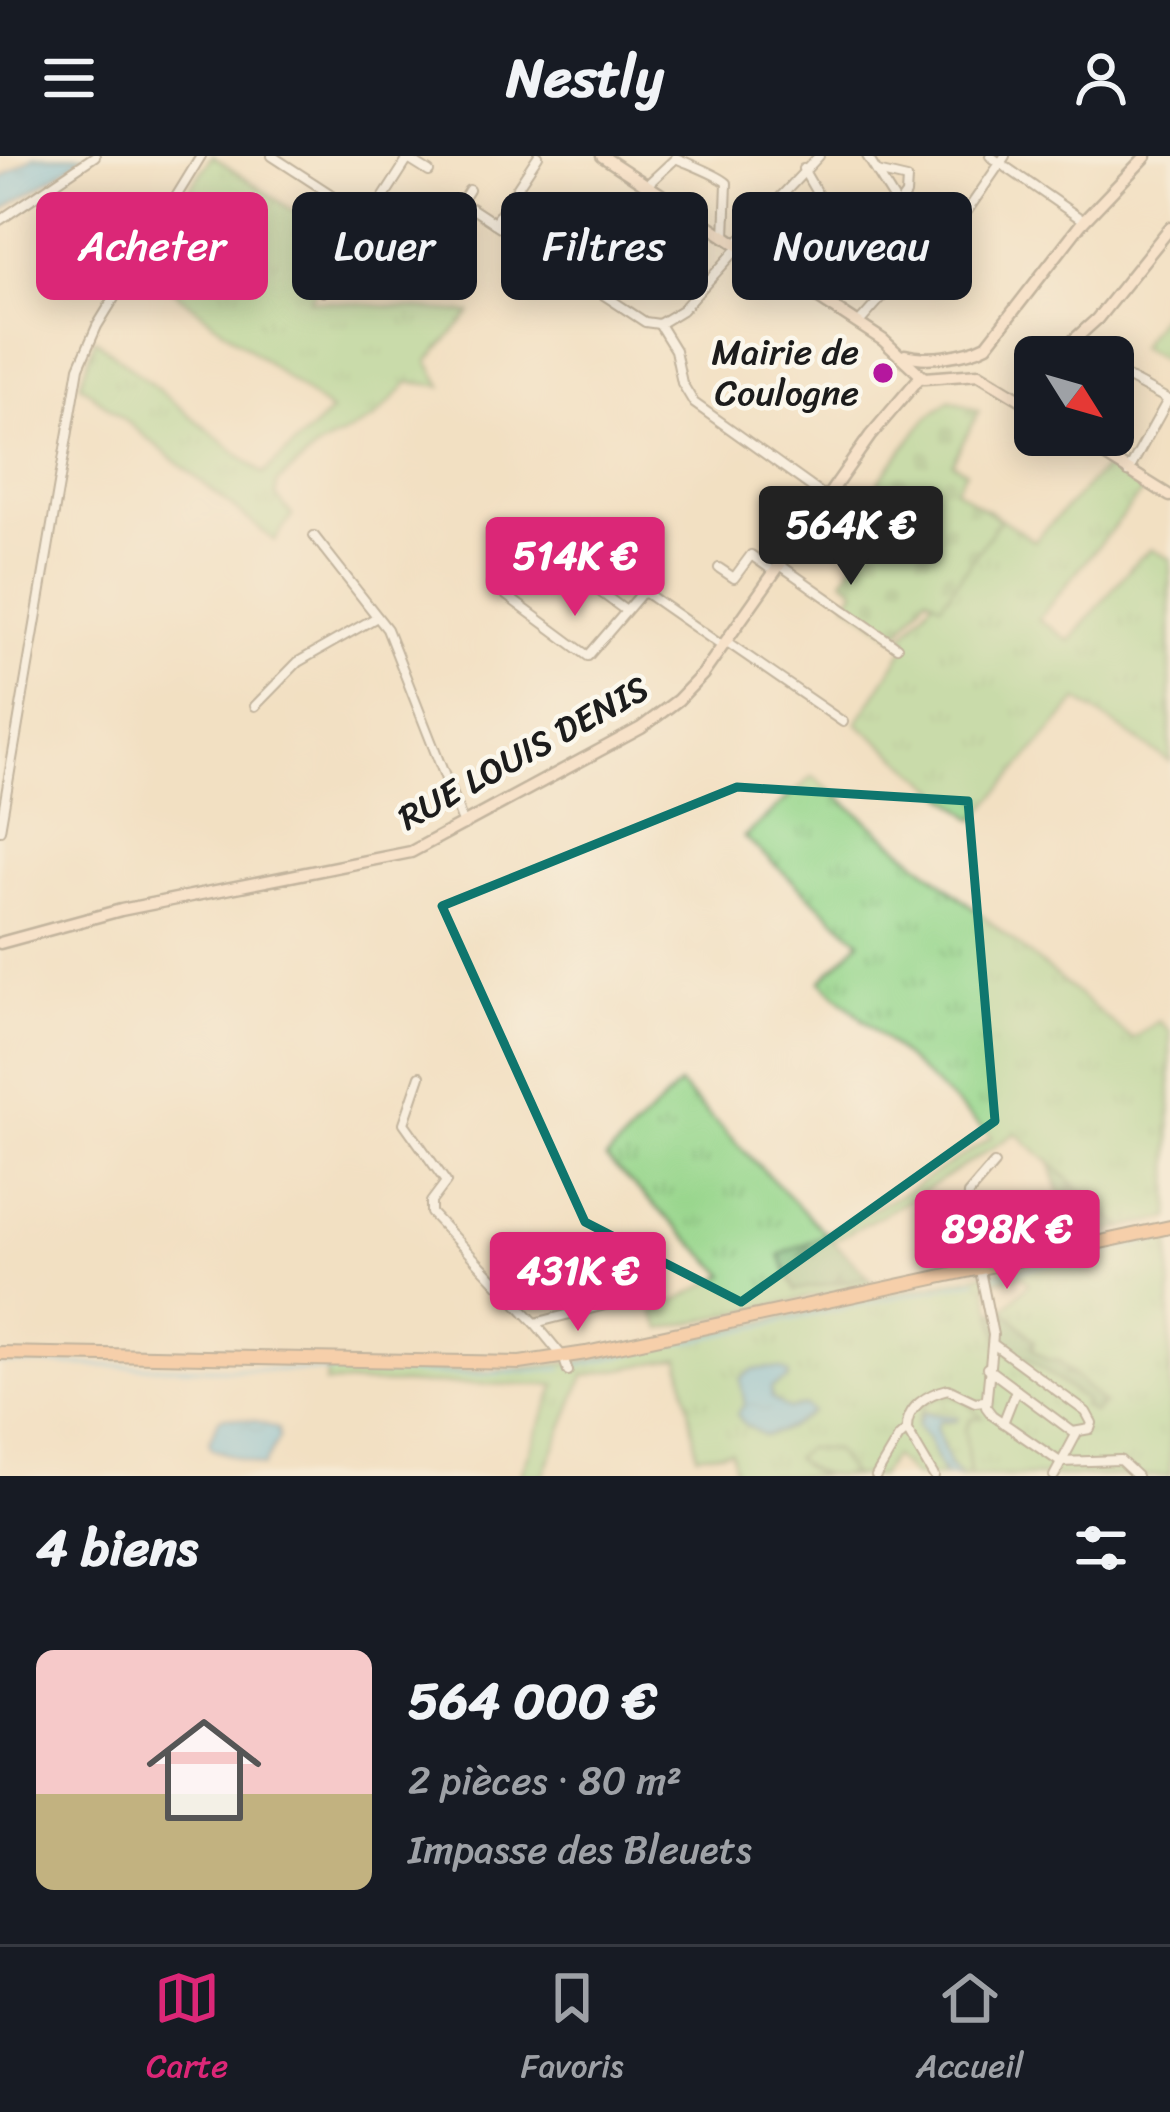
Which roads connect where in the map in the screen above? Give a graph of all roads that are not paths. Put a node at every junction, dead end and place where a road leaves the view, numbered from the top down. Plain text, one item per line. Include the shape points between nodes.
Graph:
1 (95, 156) edge
2 (201, 156) edge
3 (272, 156) edge
4 (291, 156) edge
5 (538, 156) edge
6 (602, 156) edge
7 (867, 156) edge
8 (990, 156) edge
9 (1146, 156) edge
10 (406, 157) edge
11 (677, 157) edge
12 (814, 157) edge
13 (1003, 160) edge
14 (281, 162) junction
15 (803, 169) junction
16 (429, 172) dead end
17 (877, 172) junction
18 (646, 185) junction
19 (328, 192) edge
20 (386, 192) edge
21 (781, 192) edge
22 (816, 192) edge
23 (972, 205) edge
24 (477, 212) edge
25 (0, 220) edge
26 (1084, 221) junction
27 (494, 223) junction
28 (732, 223) edge
29 (1170, 228) edge
30 (732, 241) edge
31 (732, 245) edge
32 (822, 300) edge
33 (881, 300) edge
34 (858, 324) junction
35 (658, 325) junction
36 (1078, 336) edge
37 (902, 354) junction
38 (973, 356) junction
39 (925, 357) junction
40 (920, 373) junction
41 (971, 374) junction
42 (992, 380) junction
43 (1134, 381) edge
44 (1014, 394) edge
45 (1169, 400) edge
46 (1104, 456) edge
47 (1128, 472) junction
48 (1170, 496) edge
49 (827, 498) junction
50 (314, 536) dead end
51 (719, 568) dead end
52 (778, 569) junction
53 (626, 611) junction
54 (377, 617) junction
55 (725, 645) junction
56 (897, 646) dead end
57 (255, 706) dead end
58 (843, 722) dead end
59 (464, 826) junction
60 (0, 830) edge
61 (0, 943) edge
62 (420, 1076) dead end
63 (994, 1164) dead end
64 (1170, 1227) edge
65 (980, 1268) junction
66 (613, 1303) dead end
67 (535, 1323) junction
68 (992, 1343) junction
69 (0, 1354) edge
70 (1005, 1354) junction
71 (566, 1364) junction
72 (987, 1368) junction
73 (997, 1375) junction
74 (1016, 1390) junction
75 (980, 1402) junction
76 (1003, 1423) junction
77 (907, 1430) junction
78 (1077, 1433) junction
79 (1060, 1462) junction
80 (876, 1476) edge
81 (934, 1476) edge
82 (1054, 1476) edge
83 (1137, 1476) edge

1 - 25 street
2 - 60 street via 79,367
3 - 14 street
4 - 14 street
5 - 27 street
6 - 18 street
7 - 17 street
8 - 13 street
9 - 26 street
10 - 16 street
10 - 20 street
11 - 18 street
11 - 28 street via 727,183
12 - 15 street
13 - 23 street
13 - 26 street
14 - 19 street
15 - 21 street
15 - 22 street
17 - 17 street via 907,179 898,206
18 - 30 street
24 - 27 street
26 - 38 street
27 - 35 street
29 - 36 street
31 - 35 street via 679,313
32 - 34 street
33 - 34 street
34 - 37 street
35 - 49 street via 694,403
37 - 39 street
37 - 40 street
38 - 39 street
38 - 41 street
38 - 42 street
39 - 40 street, RUE LOUIS DENIS
40 - 41 street via 929,380
40 - 49 street, RUE LOUIS DENIS
41 - 42 street
42 - 44 street
43 - 45 street
45 - 47 street
46 - 47 street
47 - 48 street
49 - 52 street, RUE LOUIS DENIS
50 - 54 street
51 - 52 street via 734,578 751,555
52 - 55 street, RUE LOUIS DENIS
52 - 56 street
53 - 53 street via 588,656 491,584 526,537
53 - 55 street via 646,593
54 - 57 street via 298,662
54 - 59 street
55 - 58 street
55 - 59 street, RUE LOUIS DENIS via 649,723
59 - 61 street, RUE LOUIS DENIS via 388,859 135,907
62 - 67 street via 404,1123 446,1182 431,1213
63 - 65 street via 968,1194
64 - 65 main road
65 - 68 street
65 - 71 main road
66 - 67 street
67 - 71 street
68 - 70 street
68 - 72 street
69 - 71 main road
70 - 73 street via 1011,1370
70 - 78 street via 1086,1412 1090,1430
72 - 73 street
72 - 75 street
73 - 74 street
74 - 76 street
74 - 78 street
75 - 76 street
75 - 77 street via 938,1392 910,1411
76 - 79 street
77 - 80 street
77 - 81 street
78 - 79 street
79 - 82 street
79 - 83 street via 1120,1460

